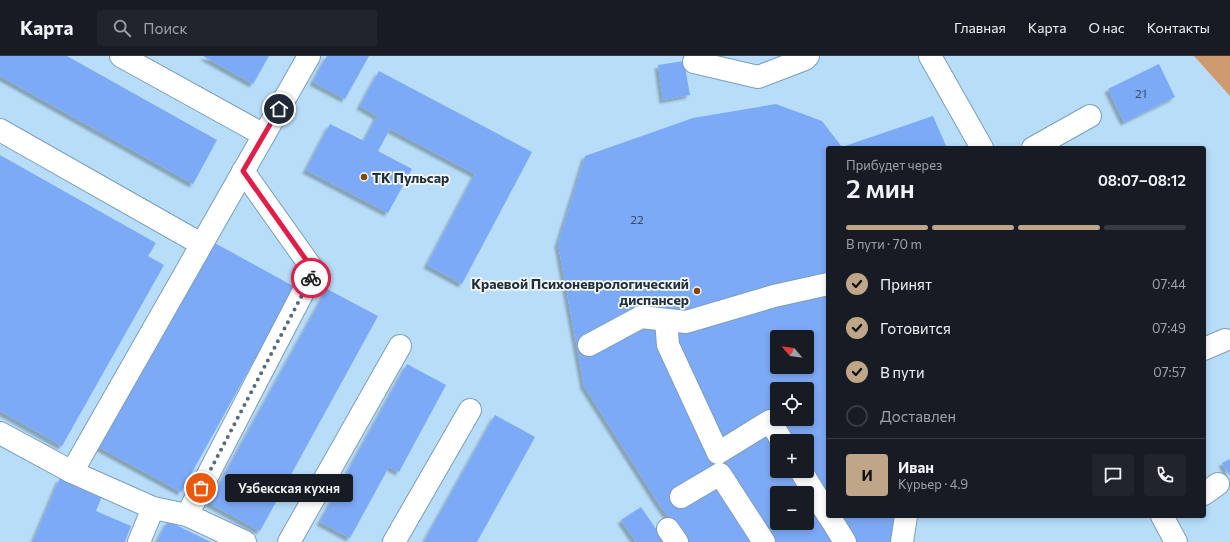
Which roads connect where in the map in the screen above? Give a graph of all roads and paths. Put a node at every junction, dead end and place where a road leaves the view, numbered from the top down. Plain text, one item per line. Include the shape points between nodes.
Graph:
1 (121, 56) edge
2 (310, 56) edge
3 (808, 56) edge
4 (930, 56) edge
5 (694, 62) dead end
6 (1090, 116) dead end
7 (0, 130) edge
8 (264, 135) junction
9 (981, 146) edge
10 (1037, 146) edge
11 (243, 171) junction
12 (201, 244) junction
13 (826, 284) edge
14 (666, 320) junction
15 (1225, 340) dead end
16 (589, 345) dead end
17 (400, 346) dead end
18 (1206, 348) edge
19 (470, 410) dead end
20 (0, 433) edge
21 (778, 434) edge
22 (72, 472) junction
23 (805, 478) edge
24 (681, 497) dead end
25 (153, 508) junction
26 (826, 513) edge
27 (187, 515) junction
28 (829, 518) edge
29 (906, 518) edge
30 (1167, 518) edge
31 (139, 542) edge
32 (246, 542) edge
33 (289, 542) edge
34 (394, 542) edge
35 (764, 542) edge
36 (845, 542) edge
37 (902, 542) edge
38 (1176, 542) edge

1 - 8 street
2 - 8 street
3 - 5 street via 758,77
4 - 9 street
6 - 10 street
7 - 12 street
8 - 11 street
11 - 12 street
11 - 27 street via 314,271
12 - 22 street
13 - 14 street via 774,296 686,322
14 - 16 street via 641,317
14 - 21 street via 668,345 718,452 770,421
15 - 18 street
17 - 33 street
19 - 34 street
20 - 22 street
22 - 25 street
23 - 26 street
24 - 35 street via 720,474
25 - 27 street
25 - 31 street
27 - 32 street
28 - 36 street
29 - 37 street
30 - 38 street

